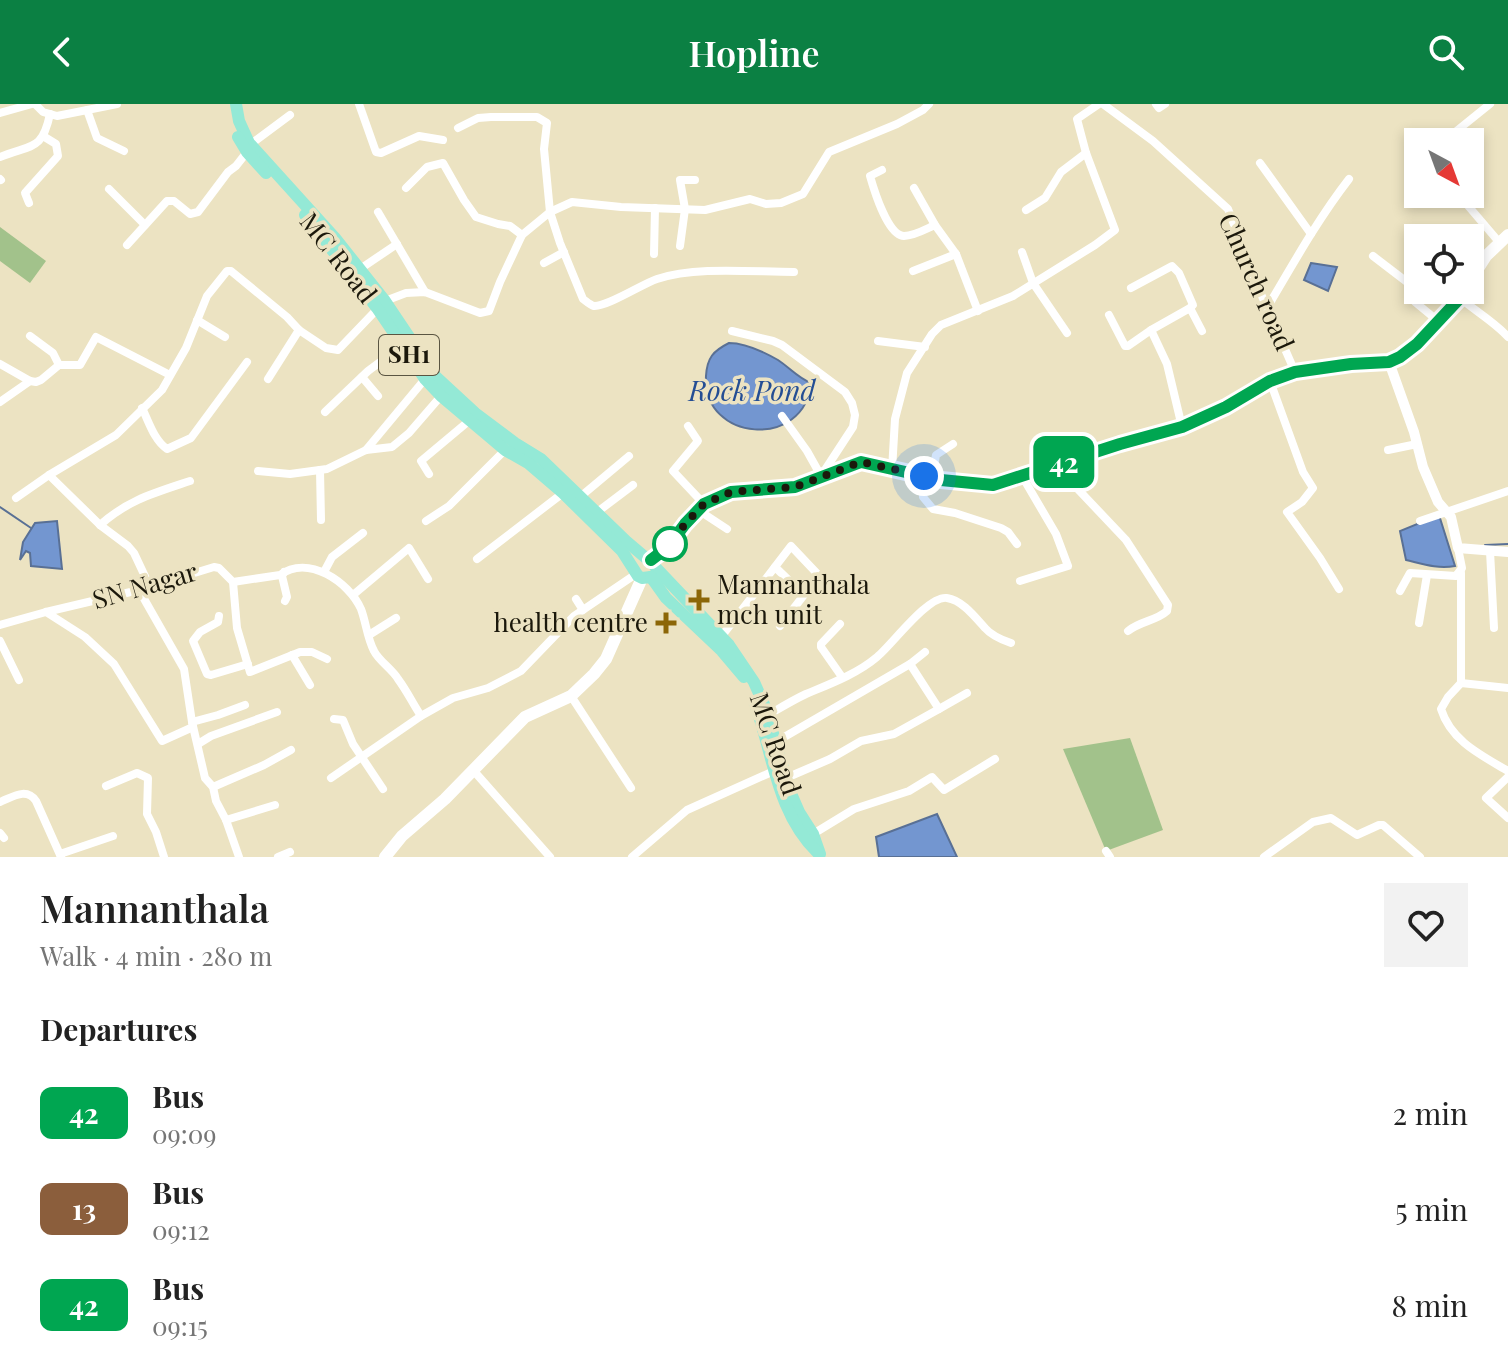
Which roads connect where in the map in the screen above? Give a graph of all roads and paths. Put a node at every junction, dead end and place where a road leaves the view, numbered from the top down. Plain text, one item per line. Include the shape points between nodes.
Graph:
1 (34, 104) edge
2 (117, 104) edge
3 (227, 104) edge
4 (236, 104) edge
5 (359, 104) edge
6 (929, 104) edge
7 (1101, 104) edge
8 (1156, 104) edge
9 (1165, 104) edge
10 (1490, 104) edge
11 (87, 110) junction
12 (0, 113) edge
13 (50, 114) junction
14 (290, 115) dead end
15 (458, 128) dead end
16 (1460, 128) edge
17 (43, 136) junction
18 (443, 140) dead end
19 (249, 148) junction
20 (124, 151) dead end
21 (1086, 153) junction
22 (0, 157) edge
23 (1260, 163) dead end
24 (882, 170) dead end
25 (1349, 179) dead end
26 (695, 180) dead end
27 (406, 188) dead end
28 (914, 188) dead end
29 (109, 189) dead end
30 (29, 203) dead end
31 (655, 208) junction
32 (1473, 208) edge
33 (685, 209) junction
34 (1026, 210) dead end
35 (378, 212) dead end
36 (550, 212) junction
37 (145, 225) junction
38 (935, 225) junction
39 (1311, 234) junction
40 (522, 235) junction
41 (1504, 238) edge
42 (397, 244) junction
43 (127, 245) dead end
44 (680, 246) dead end
45 (564, 252) junction
46 (1022, 252) dead end
47 (654, 254) dead end
48 (956, 254) junction
49 (1373, 256) dead end
50 (1484, 259) edge
51 (544, 263) dead end
52 (360, 269) junction
53 (913, 271) dead end
54 (794, 272) dead end
55 (1033, 283) junction
56 (1131, 288) dead end
57 (425, 292) junction
58 (381, 304) junction
59 (1453, 304) edge
60 (1472, 304) edge
61 (1190, 308) junction
62 (1267, 308) junction
63 (978, 311) junction
64 (1109, 315) dead end
65 (197, 320) junction
66 (1438, 321) junction
67 (299, 330) junction
68 (1151, 330) junction
69 (732, 331) dead end
70 (1202, 331) dead end
71 (1067, 333) dead end
72 (30, 336) dead end
73 (225, 337) dead end
74 (1508, 337) edge
75 (878, 341) dead end
76 (403, 345) junction
77 (925, 347) junction
78 (247, 362) dead end
79 (1389, 362) junction
80 (0, 364) edge
81 (59, 365) junction
82 (1295, 372) junction
83 (170, 375) junction
84 (362, 377) junction
85 (268, 379) dead end
86 (425, 379) junction
87 (30, 381) junction
88 (1270, 381) junction
89 (378, 396) dead end
90 (441, 396) junction
91 (0, 402) edge
92 (142, 408) junction
93 (325, 412) dead end
94 (472, 416) junction
95 (782, 416) dead end
96 (688, 426) dead end
97 (1182, 427) junction
98 (953, 444) dead end
99 (1417, 444) junction
100 (366, 450) junction
101 (505, 450) junction
102 (1388, 450) dead end
103 (629, 456) dead end
104 (1055, 465) junction
105 (320, 470) junction
106 (892, 470) junction
107 (258, 471) dead end
108 (429, 474) dead end
109 (49, 475) junction
110 (821, 476) junction
111 (1022, 476) junction
112 (928, 477) junction
113 (190, 481) dead end
114 (633, 485) dead end
115 (1508, 491) edge
116 (563, 493) junction
117 (580, 497) junction
118 (16, 498) dead end
119 (701, 507) junction
120 (1447, 511) junction
121 (596, 513) junction
122 (321, 520) dead end
123 (426, 521) dead end
124 (1420, 521) dead end
125 (100, 525) junction
126 (727, 529) dead end
127 (363, 533) dead end
128 (1017, 544) dead end
129 (1458, 548) junction
130 (1490, 551) junction
131 (1508, 552) edge
132 (477, 559) dead end
133 (775, 567) junction
134 (645, 569) junction
135 (284, 571) junction
136 (324, 572) junction
137 (1461, 573) junction
138 (1427, 575) junction
139 (428, 579) dead end
140 (1020, 581) dead end
141 (233, 582) junction
142 (827, 584) dead end
143 (150, 587) junction
144 (1339, 589) dead end
145 (139, 590) junction
146 (1400, 591) dead end
147 (353, 595) junction
148 (576, 599) dead end
149 (285, 601) dead end
150 (583, 610) junction
151 (46, 612) junction
152 (219, 616) dead end
153 (396, 618) dead end
154 (1419, 623) dead end
155 (840, 624) dead end
156 (0, 625) edge
157 (780, 626) dead end
158 (1494, 628) dead end
159 (1128, 631) dead end
160 (369, 635) junction
161 (721, 637) junction
162 (0, 641) edge
163 (1011, 643) dead end
164 (925, 652) dead end
165 (292, 655) junction
166 (327, 659) dead end
167 (248, 664) junction
168 (910, 664) junction
169 (842, 677) junction
170 (19, 680) dead end
171 (1461, 683) junction
172 (310, 685) dead end
173 (1508, 688) edge
174 (967, 693) dead end
175 (571, 696) junction
176 (245, 705) dead end
177 (939, 709) junction
178 (277, 712) dead end
179 (768, 715) junction
180 (421, 716) junction
181 (334, 719) dead end
182 (192, 724) junction
183 (775, 739) junction
184 (198, 744) junction
185 (291, 750) dead end
186 (361, 757) junction
187 (995, 759) dead end
188 (473, 770) junction
189 (780, 774) junction
190 (1508, 774) edge
191 (331, 778) dead end
192 (106, 786) dead end
193 (213, 787) junction
194 (631, 788) dead end
195 (383, 789) dead end
196 (0, 802) edge
197 (275, 805) dead end
198 (1508, 818) edge
199 (226, 820) junction
200 (813, 834) junction
201 (113, 836) dead end
202 (290, 852) dead end
203 (61, 856) edge
204 (821, 856) edge
205 (164, 857) edge
206 (239, 857) edge
207 (278, 857) edge
208 (385, 857) edge
209 (550, 857) edge
210 (632, 857) edge
211 (1264, 857) edge
212 (1420, 857) edge

1 - 12 street
1 - 13 street
2 - 11 street
3 - 19 main road, MC Road / SH1 via 235,131
4 - 19 main road, MC Road / SH1
5 - 18 street via 376,152 419,136
6 - 33 street via 897,124 829,152 803,194 781,203 750,199 705,210
7 - 21 street, Church road via 1077,119
7 - 62 street, Church road via 1153,141 1228,209
8 - 9 street
10 - 16 street
11 - 13 street
11 - 20 street via 97,138
13 - 17 street
14 - 19 street
15 - 36 street via 478,118 527,116 545,121
17 - 22 street via 30,147
17 - 30 street via 56,144 58,156 25,193
19 - 37 street via 198,212 190,214 169,201
19 - 52 main road, MC Road / SH1
19 - 58 main road, MC Road / SH1
21 - 34 street via 1061,172 1045,198
21 - 55 street, Church road via 1115,230
23 - 39 street
24 - 38 street via 870,176 893,231 907,236
25 - 39 street
26 - 33 street via 680,180
27 - 40 street via 427,167 443,163 476,217 510,226
28 - 38 street
29 - 37 street
31 - 33 street
31 - 36 street via 572,202
31 - 47 street
32 - 41 street
33 - 44 street
35 - 42 street
36 - 40 street
36 - 45 street
37 - 43 street
38 - 48 street
39 - 62 street
40 - 57 street via 487,313
41 - 50 main road
42 - 52 street
42 - 57 street
45 - 51 street
45 - 54 street via 583,299 594,306 672,275
46 - 55 street
48 - 53 street
48 - 63 street
49 - 66 street via 1420,292 1415,302
52 - 58 main road, MC Road / SH1
55 - 63 street, Church road
55 - 71 street
56 - 61 street via 1172,266
57 - 58 street via 406,293
58 - 67 street via 338,350
58 - 76 main road, MC Road / SH1
58 - 94 main road, MC Road / SH1
59 - 66 main road
60 - 74 street
61 - 68 street
61 - 70 street
62 - 82 street, Church road
63 - 77 street, Church road via 941,325
64 - 68 street via 1125,346
65 - 67 street via 207,296 230,270
65 - 73 street
65 - 83 street
66 - 79 main road via 1408,352
67 - 85 street
68 - 97 street via 1167,364
69 - 110 street via 782,345 845,392 852,403 853,427
72 - 81 street via 53,353
75 - 77 street
76 - 84 street
76 - 86 main road, MC Road / SH1
77 - 106 street, Church road via 902,387
78 - 92 street via 182,443 163,448
79 - 82 main road
79 - 99 street
80 - 87 street
81 - 83 street via 80,365 96,337
81 - 87 street via 41,380
82 - 88 main road
83 - 92 street
84 - 89 street
84 - 93 street
86 - 90 main road, MC Road / SH1
86 - 100 street
87 - 91 street
88 - 97 main road
88 - 144 street via 1313,488 1287,512
90 - 94 main road, MC Road / SH1
90 - 100 street via 398,443
92 - 109 street via 116,435
94 - 101 main road, MC Road / SH1
94 - 108 street via 421,461
94 - 117 main road, MC Road / SH1 via 541,459
95 - 110 street
96 - 119 street via 698,441 673,471
97 - 104 main road
98 - 112 street via 936,455
99 - 102 street
99 - 120 street via 1438,502
100 - 105 street
101 - 116 main road, MC Road / SH1
101 - 123 street via 449,506
103 - 117 street
104 - 111 main road
104 - 159 street via 1126,540 1168,605 1161,617
105 - 107 street
105 - 122 street
106 - 110 main road via 861,462
106 - 112 main road
109 - 118 street
109 - 125 street
110 - 119 main road via 795,487 731,492
111 - 112 main road via 993,485
111 - 140 street via 1068,566
112 - 128 street via 923,497 933,509 1001,528
113 - 125 street via 120,508
114 - 121 street
115 - 120 street
116 - 132 street
116 - 134 main road, MC Road / SH1
117 - 121 main road, MC Road / SH1
119 - 126 street
119 - 134 main road
120 - 124 street
120 - 129 street
121 - 134 main road, MC Road / SH1
125 - 143 street via 134,553
127 - 136 street via 332,557
129 - 130 street
129 - 137 street
130 - 131 street
130 - 158 street
133 - 142 street via 791,546
133 - 157 street via 804,595
133 - 161 street
134 - 150 street
134 - 161 main road, MC Road / SH1
134 - 175 main road via 606,659
134 - 189 main road, MC Road / SH1 via 666,598 743,676
135 - 136 street, SN Nagar
135 - 141 street, SN Nagar
135 - 149 street
136 - 147 street
137 - 138 street
137 - 171 street
138 - 146 street via 1410,573
138 - 154 street
139 - 147 street via 409,548
141 - 143 street, SN Nagar via 214,567
141 - 167 street via 237,628
143 - 145 street, SN Nagar
145 - 151 street, SN Nagar
145 - 182 street via 184,669
147 - 160 street
148 - 150 street
150 - 180 street via 521,671
151 - 156 street, SN Nagar
151 - 182 street via 114,664 162,741
152 - 167 street via 193,641 207,674
153 - 160 street
155 - 169 street via 821,647
160 - 180 street via 374,652 397,676
161 - 179 main road, MC Road / SH1 via 746,669
162 - 170 street
163 - 169 street via 986,629 962,605 940,598 878,657
164 - 168 street
165 - 166 street via 312,652
165 - 167 street via 250,672
165 - 172 street
168 - 177 street
168 - 183 street
169 - 179 street
171 - 173 street
171 - 190 street via 1441,709 1446,724
174 - 177 street
175 - 188 main road via 525,717
175 - 194 street
176 - 182 street
177 - 189 street via 894,734 861,741 830,759
178 - 184 street
179 - 183 main road, MC Road / SH1
180 - 186 street
181 - 186 street via 343,720
182 - 184 street
183 - 189 main road, MC Road / SH1
184 - 193 street via 205,778
185 - 193 street
186 - 191 street
186 - 195 street
187 - 200 street via 944,790 932,777 909,791 854,809
188 - 208 main road
188 - 209 street
189 - 200 main road, MC Road / SH1
189 - 204 main road, MC Road / SH1 via 789,812
189 - 210 street via 687,810
190 - 198 street via 1486,798
192 - 205 street via 137,773 148,778 147,814
193 - 199 street
196 - 203 street via 22,793 32,796
197 - 199 street
199 - 206 street
200 - 204 main road, MC Road / SH1
201 - 203 street
202 - 207 street
211 - 212 street via 1313,822 1331,818 1357,835 1383,825

